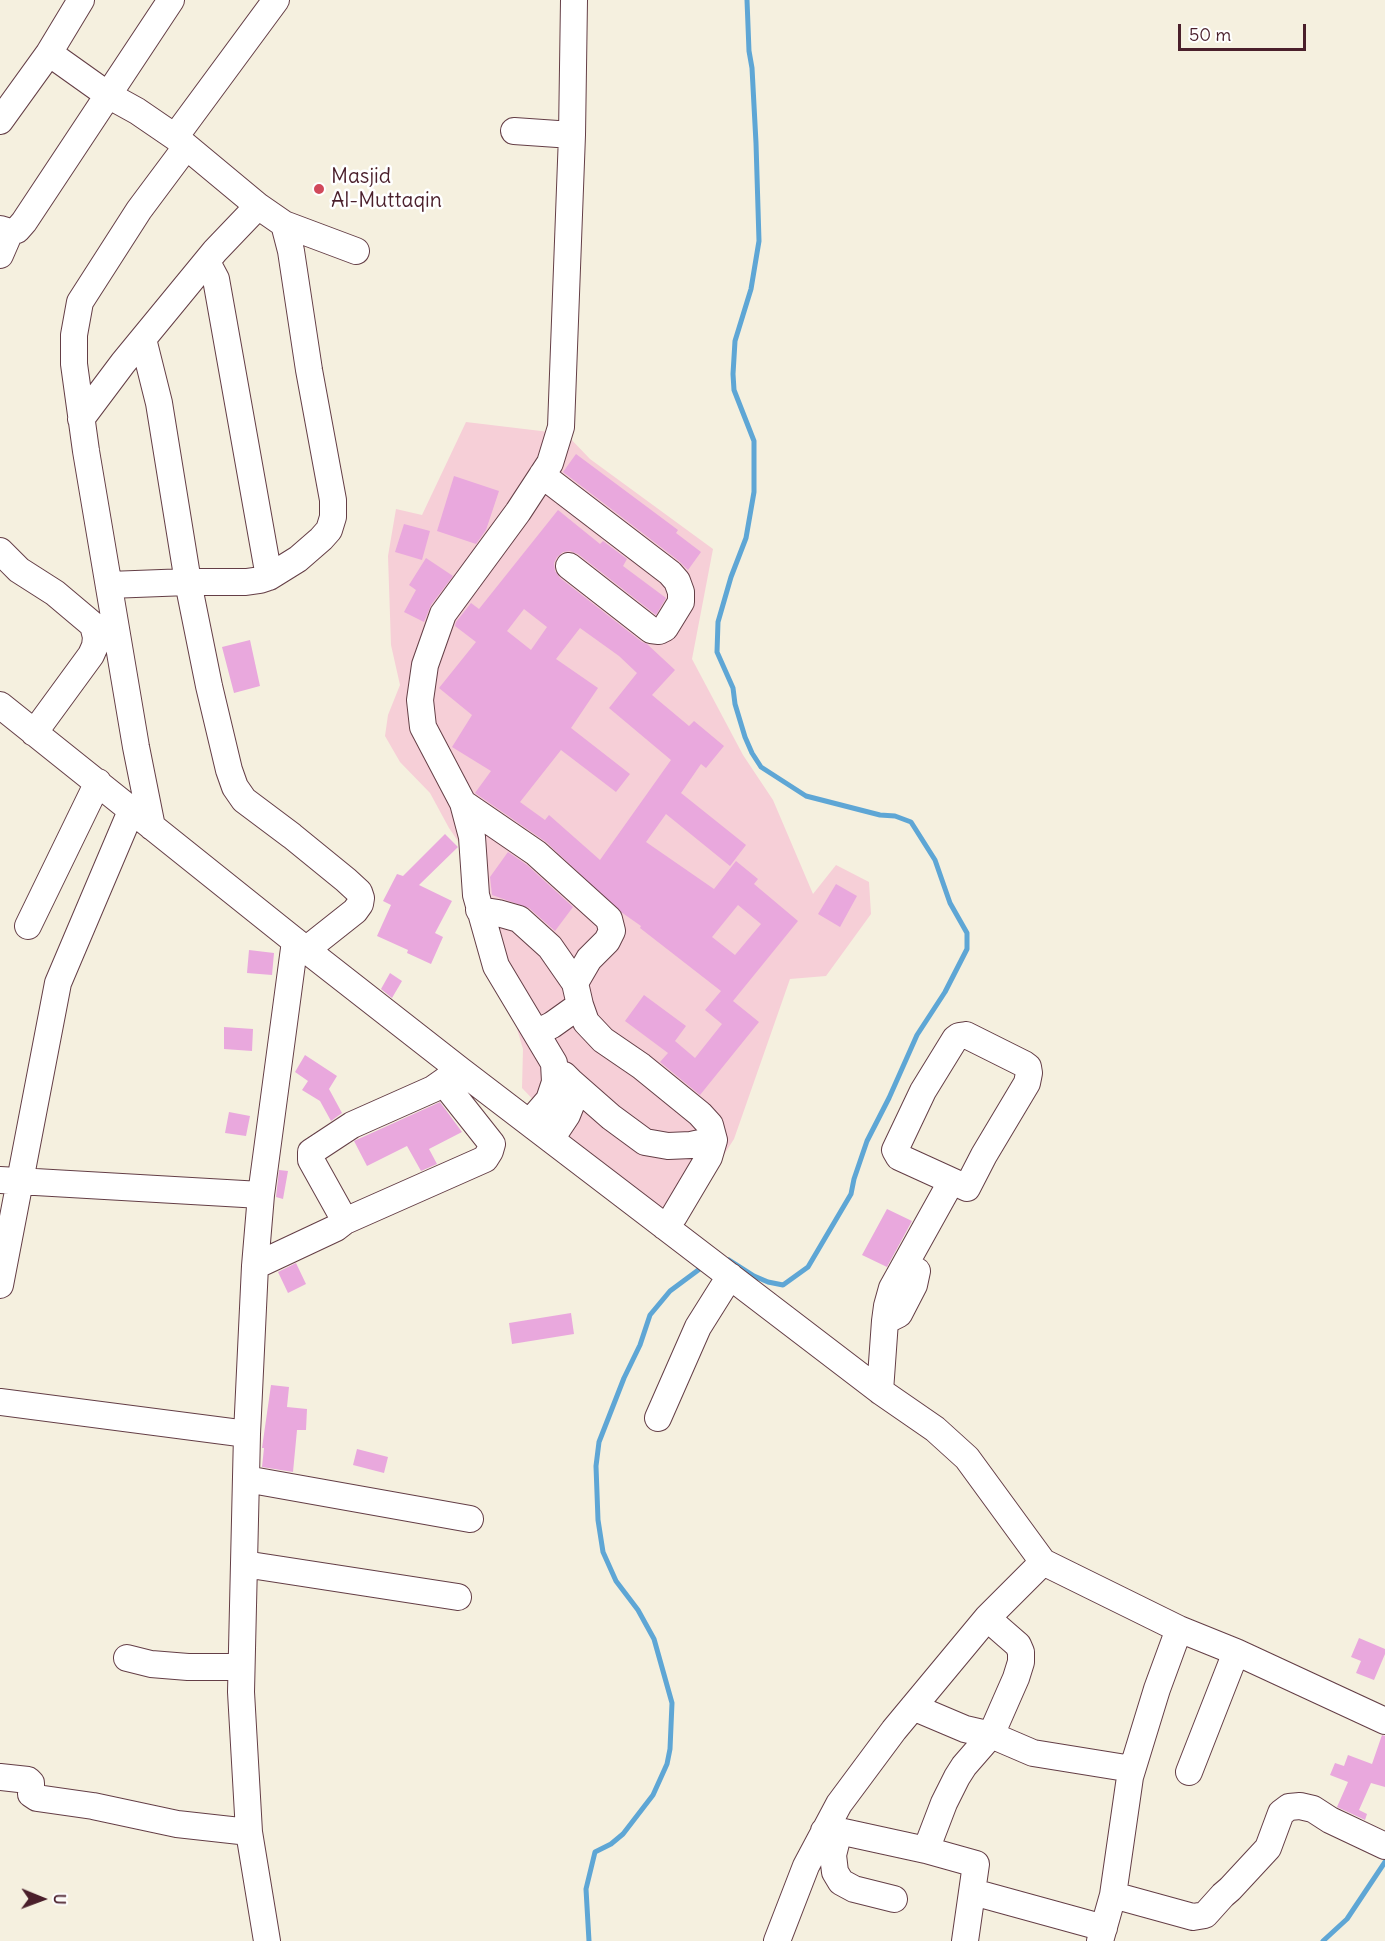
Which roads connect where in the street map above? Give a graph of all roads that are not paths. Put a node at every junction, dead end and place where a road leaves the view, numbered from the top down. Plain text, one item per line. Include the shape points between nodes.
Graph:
1 (81, 0) edge
2 (171, 0) edge
3 (276, 0) edge
4 (574, 0) edge
5 (49, 53) junction
6 (108, 95) junction
7 (0, 121) edge
8 (514, 131) dead end
9 (572, 135) junction
10 (180, 142) junction
11 (258, 206) junction
12 (284, 224) junction
13 (3, 239) edge
14 (356, 251) dead end
15 (207, 262) junction
16 (143, 339) junction
17 (81, 419) junction
18 (542, 475) junction
19 (0, 551) edge
20 (569, 566) dead end
21 (268, 577) junction
22 (188, 582) junction
23 (109, 585) junction
24 (0, 705) edge
25 (34, 733) junction
26 (98, 782) junction
27 (463, 802) junction
28 (131, 811) junction
29 (152, 827) junction
30 (479, 910) junction
31 (28, 926) dead end
32 (301, 945) junction
33 (578, 994) junction
34 (536, 1034) junction
35 (562, 1072) junction
36 (452, 1076) junction
37 (530, 1122) junction
38 (552, 1139) junction
39 (714, 1140) junction
40 (10, 1181) edge
41 (951, 1182) junction
42 (261, 1195) junction
43 (345, 1221) junction
44 (665, 1227) junction
45 (255, 1266) junction
46 (717, 1266) junction
47 (0, 1285) edge
48 (880, 1391) junction
49 (0, 1402) edge
50 (658, 1418) dead end
51 (246, 1434) junction
52 (246, 1479) junction
53 (470, 1519) dead end
54 (1043, 1562) junction
55 (244, 1564) junction
56 (458, 1597) dead end
57 (987, 1618) junction
58 (1179, 1629) junction
59 (1236, 1652) junction
60 (127, 1658) dead end
61 (241, 1667) junction
62 (913, 1707) junction
63 (1385, 1721) edge
64 (990, 1735) junction
65 (1132, 1769) junction
66 (1189, 1772) dead end
67 (0, 1777) edge
68 (832, 1831) junction
69 (249, 1832) junction
70 (1384, 1845) edge
71 (926, 1850) junction
72 (972, 1892) junction
73 (1113, 1895) junction
74 (894, 1899) dead end
75 (1102, 1935) edge
76 (267, 1941) edge
77 (777, 1941) edge
78 (965, 1941) edge

1 - 5 street
2 - 6 street
3 - 10 street
4 - 9 street
5 - 6 street
5 - 7 street
6 - 10 street
6 - 13 street via 24,222
8 - 9 street
9 - 18 street via 561,427 550,463
10 - 11 street
10 - 17 street via 80,302 74,364
11 - 12 street
11 - 15 street
12 - 14 street
12 - 21 street via 333,517 321,539
15 - 16 street
15 - 21 street via 216,279
16 - 17 street
16 - 22 street via 159,404
17 - 23 street
18 - 20 street via 670,573 677,581 681,602 665,628 651,630
18 - 27 street via 443,614 425,665 420,700 423,727
19 - 25 street via 19,570 55,593 93,625 96,637 91,655
21 - 22 street via 246,582
22 - 23 street
22 - 32 street via 236,787 244,800 359,892 360,904 355,910
23 - 29 street
24 - 25 street
25 - 26 street
26 - 28 street
26 - 31 street
27 - 30 street via 472,837
27 - 33 street via 536,853 609,919 612,931 607,942 589,959
28 - 29 street
28 - 40 street via 58,983
29 - 32 street
30 - 33 street via 519,919 550,947
30 - 34 street via 496,966
32 - 36 street
32 - 42 street
33 - 34 street via 552,1025
33 - 39 street via 586,1022 603,1040 700,1114 710,1125
34 - 35 street
35 - 37 street via 549,1100
35 - 38 street via 573,1100
35 - 39 street via 645,1142 691,1146
36 - 37 street
36 - 43 street via 433,1089 352,1125 311,1152 311,1160
36 - 43 street via 492,1144 485,1159
37 - 38 street
38 - 44 street
39 - 44 street via 709,1157
40 - 42 street
40 - 47 street
41 - 41 street via 899,1157 895,1150 922,1091 955,1038 966,1035 1024,1064 1029,1073 967,1188
41 - 48 street via 892,1288 885,1321
42 - 45 street
43 - 45 street
44 - 46 street
45 - 51 street
46 - 48 street
46 - 50 street via 698,1327
48 - 54 street via 935,1429 967,1458
49 - 51 street
51 - 52 street
52 - 53 street
52 - 55 street
54 - 57 street
54 - 58 street
55 - 56 street
55 - 61 street
57 - 62 street
57 - 64 street via 1021,1652 1016,1678
58 - 59 street
58 - 65 street
59 - 63 street
59 - 66 street
60 - 61 street via 151,1664
61 - 69 street
62 - 64 street
62 - 68 street via 839,1804
64 - 65 street via 1033,1753
64 - 71 street via 960,1772
65 - 73 street
67 - 69 street via 28,1780 37,1798 177,1824
68 - 71 street
68 - 74 street via 835,1872 841,1882
68 - 77 street via 806,1866
69 - 76 street
70 - 73 street via 1312,1809 1289,1807 1281,1813 1268,1848 1205,1915 1193,1917
71 - 72 street via 975,1863
72 - 75 street
72 - 78 street
73 - 75 street

